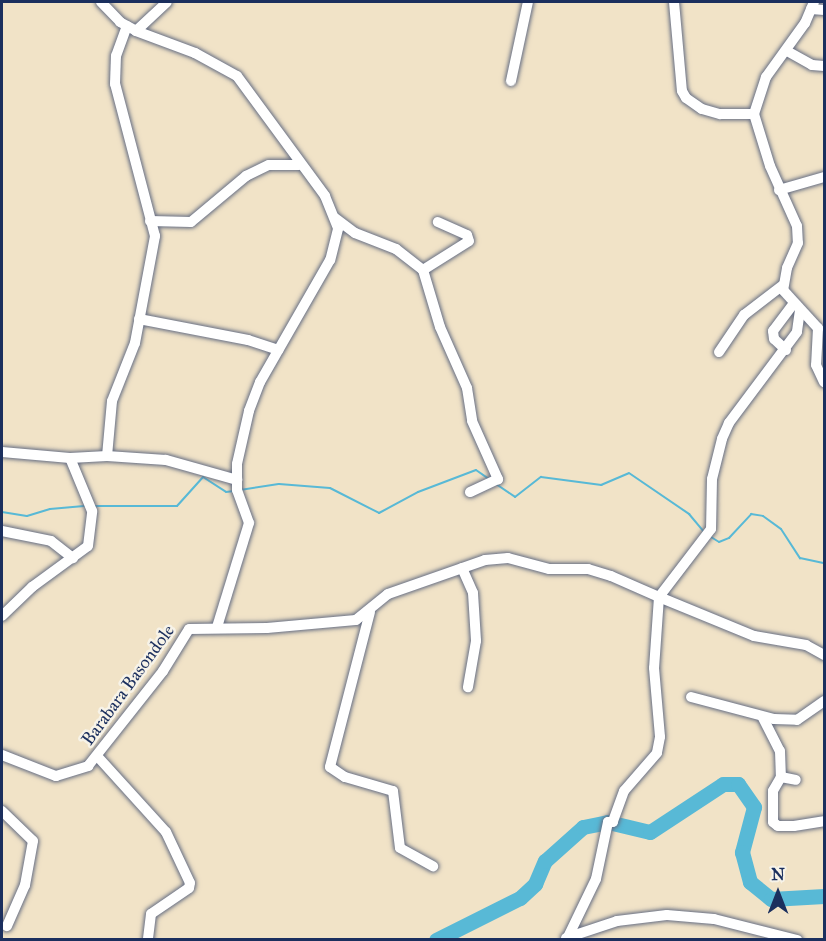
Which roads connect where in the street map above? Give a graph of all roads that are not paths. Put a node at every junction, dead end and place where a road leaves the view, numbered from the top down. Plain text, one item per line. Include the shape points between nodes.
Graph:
1 (101, 2) edge
2 (167, 2) edge
3 (528, 2) edge
4 (674, 2) edge
5 (812, 5) edge
6 (825, 10) edge
7 (131, 28) junction
8 (787, 51) junction
9 (825, 66) edge
10 (511, 81) dead end
11 (754, 114) junction
12 (299, 165) junction
13 (825, 177) edge
14 (779, 190) junction
15 (335, 218) junction
16 (150, 221) junction
17 (438, 222) dead end
18 (423, 270) junction
19 (791, 298) junction
20 (139, 319) junction
21 (821, 329) edge
22 (278, 350) junction
23 (786, 350) junction
24 (718, 352) dead end
25 (825, 382) edge
26 (2, 452) edge
27 (107, 456) junction
28 (70, 458) junction
29 (237, 480) junction
30 (470, 492) dead end
31 (2, 531) edge
32 (73, 558) junction
33 (462, 568) junction
34 (659, 597) junction
35 (370, 612) junction
36 (2, 616) edge
37 (217, 627) junction
38 (825, 655) edge
39 (468, 687) dead end
40 (691, 697) dead end
41 (825, 701) edge
42 (763, 718) junction
43 (2, 755) edge
44 (98, 757) junction
45 (781, 777) junction
46 (796, 780) dead end
47 (2, 811) edge
48 (825, 821) edge
49 (433, 866) dead end
50 (7, 926) dead end
51 (566, 938) edge
52 (148, 939) edge
53 (797, 939) edge

1 - 7 street
2 - 7 street
3 - 10 street
4 - 11 street via 682,91 686,98 702,109 720,114
5 - 6 street
5 - 8 street
7 - 12 street via 195,53 237,76
7 - 16 street via 116,56 115,84
8 - 9 street via 812,65
8 - 11 street via 766,77
11 - 14 street via 756,130
12 - 15 street via 325,196
12 - 16 street via 269,165 246,176 191,222
13 - 14 street
14 - 19 street via 794,219 798,243
15 - 18 street via 355,232 396,249
15 - 22 street via 338,229 330,261
16 - 20 street via 155,236
17 - 18 street via 467,236 469,241
18 - 30 street via 440,327 467,388 472,421 498,479
19 - 21 street
19 - 23 street via 799,328
19 - 23 street via 773,331 774,339
19 - 24 street via 744,315
20 - 22 street via 248,340
20 - 27 street via 135,343 112,401
21 - 25 street via 816,365
22 - 29 street via 249,411
23 - 34 street via 729,423 712,480 711,529
26 - 28 street
27 - 28 street
27 - 29 street via 166,460
28 - 32 street via 92,511 88,546
29 - 37 street via 249,523
31 - 32 street via 51,541
32 - 36 street via 32,587
33 - 34 street via 508,558 549,569 588,569
33 - 35 street via 388,594
33 - 39 street via 473,593 476,640
34 - 38 street via 754,636 806,645
34 - 51 street via 654,668 660,737 657,753 624,791 613,822 608,822 596,879
35 - 37 street via 356,620 333,623
35 - 49 street via 330,767 345,777 393,791 400,848
37 - 44 street, Barabara Basondole via 189,629
40 - 42 street
41 - 42 street via 796,720
42 - 45 street via 780,751
43 - 44 street, Barabara Basondole via 56,776 81,771
44 - 52 street via 166,832 190,883 189,888 151,914
45 - 46 street
45 - 48 street via 773,791 773,822 794,826
47 - 50 street via 33,841 24,885
51 - 53 street via 616,921 667,915 714,920

